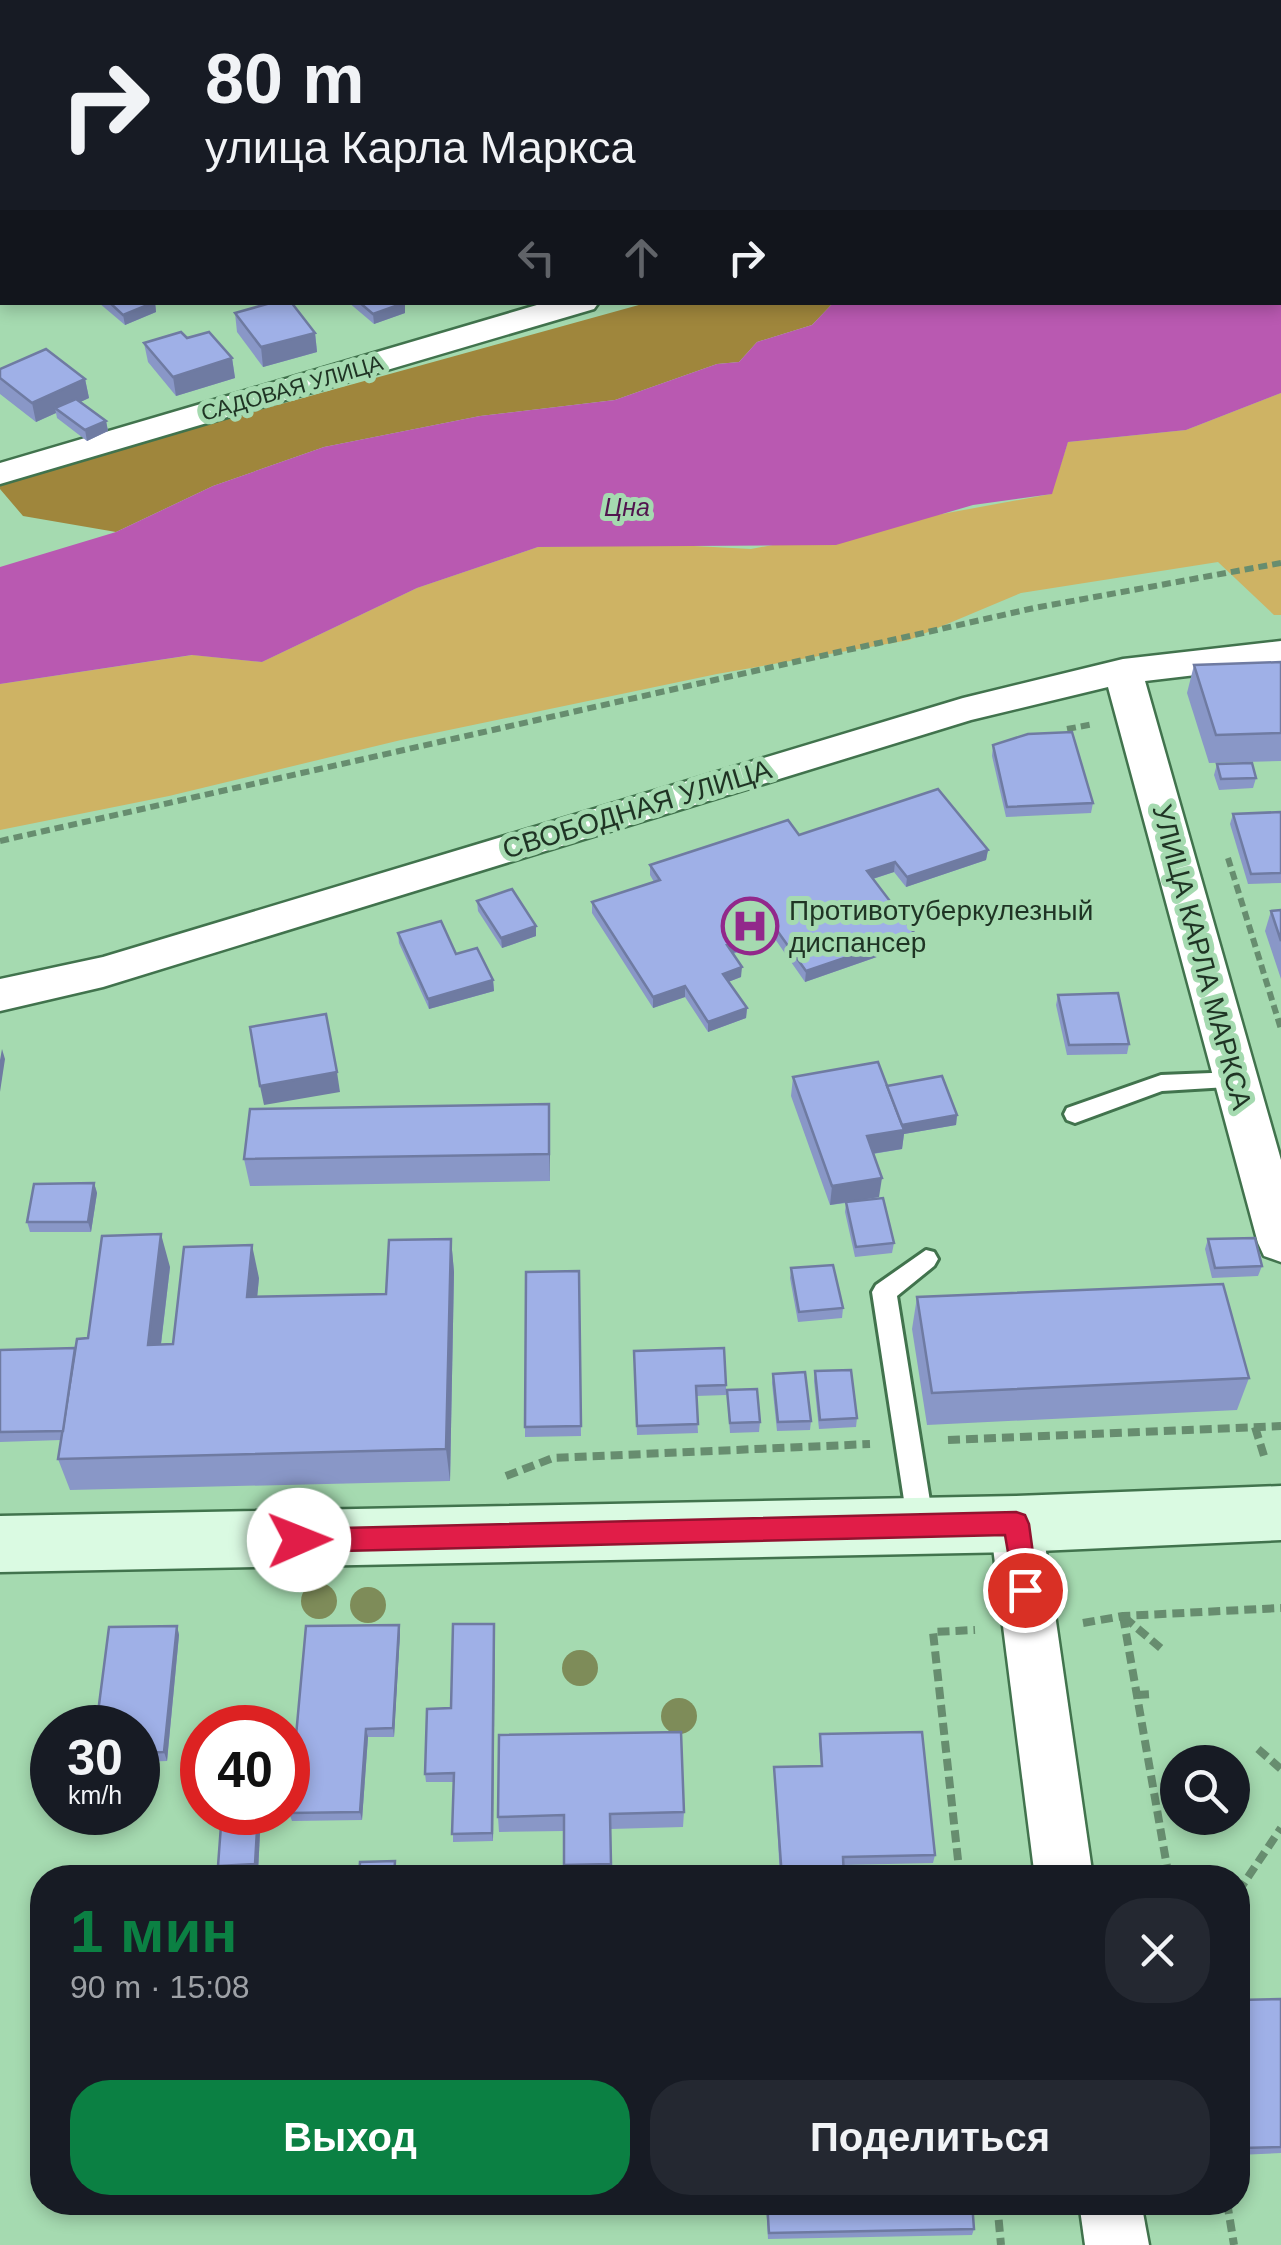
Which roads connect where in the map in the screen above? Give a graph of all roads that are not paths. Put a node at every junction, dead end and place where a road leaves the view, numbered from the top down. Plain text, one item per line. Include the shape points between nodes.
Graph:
1 (574, 305) edge
2 (0, 474) edge
3 (1281, 653) edge
4 (1123, 671) junction
5 (0, 994) edge
6 (1236, 1080) junction
7 (1076, 1114) dead end
8 (1281, 1243) edge
9 (926, 1259) dead end
10 (1281, 1513) edge
11 (1016, 1524) junction
12 (921, 1526) junction
13 (0, 1544) edge
14 (1062, 1865) edge
15 (1112, 2215) edge
16 (1116, 2245) edge

1 - 2 street, САДОВАЯ УЛИЦА
3 - 4 street, СВОБОДНАЯ УЛИЦА
4 - 5 street, СВОБОДНАЯ УЛИЦА via 963,710 103,972
4 - 6 street, УЛИЦА КАРЛА МАРКСА
6 - 7 lane via 1162,1083
6 - 8 street, УЛИЦА КАРЛА МАРКСА
9 - 12 lane via 884,1292
10 - 11 street
11 - 12 street
11 - 14 street
12 - 13 street
15 - 16 street

